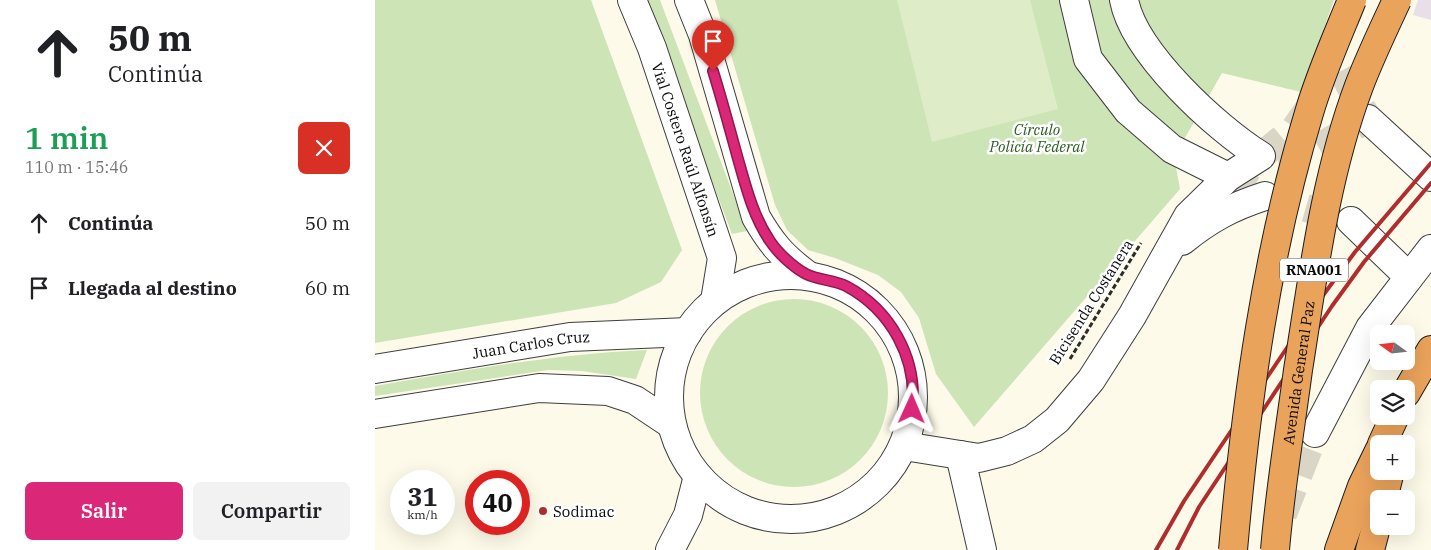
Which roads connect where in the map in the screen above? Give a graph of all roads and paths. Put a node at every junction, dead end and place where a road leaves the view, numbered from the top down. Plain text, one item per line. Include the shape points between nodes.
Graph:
1 (632, 0) edge
2 (689, 0) edge
3 (1074, 0) edge
4 (1124, 0) edge
5 (1352, 0) edge
6 (1397, 0) edge
7 (1368, 119) dead end
8 (1228, 177) junction
9 (1431, 178) edge
10 (1265, 196) dead end
11 (1351, 222) tunnel mouth
12 (1142, 242) dead end
13 (1431, 249) edge
14 (1169, 252) junction
15 (806, 274) junction
16 (1409, 277) junction
17 (715, 301) junction
18 (688, 332) junction
19 (1431, 350) edge
20 (1069, 361) dead end
21 (375, 369) edge
22 (1415, 380) edge
23 (375, 414) edge
24 (668, 422) junction
25 (1315, 433) tunnel mouth
26 (904, 446) junction
27 (960, 455) junction
28 (1370, 470) edge
29 (698, 476) junction
30 (1375, 535) edge
31 (670, 550) edge
32 (982, 550) edge
33 (1233, 550) edge
34 (1275, 550) edge
35 (1339, 550) edge
36 (1371, 550) edge

1 - 17 street, Vial Costero Raúl Alfonsín via 652,48 722,258
2 - 15 street via 703,35 756,217 777,249
3 - 8 street via 1088,59 1128,111 1171,149
4 - 8 street via 1127,17 1149,52 1205,114 1238,142 1261,156
5 - 33 highway, bridge via 1309,113 1265,295 1249,398
6 - 34 highway, Avenida General Paz / RNA001, bridge via 1359,87 1328,202 1310,291
7 - 9 street
8 - 14 street via 1188,216
10 - 14 street via 1230,208 1203,224
11 - 16 street
12 - 20 path, Bicisenda Costanera
13 - 16 street
14 - 27 street via 1091,380 1057,420 1033,439 1007,451 979,458
15 - 17 street via 779,274 745,283
15 - 26 street via 845,286 873,305 894,330 909,360 914,393
16 - 25 street via 1370,328
17 - 18 street
18 - 21 street, Juan Carlos Cruz via 570,337
18 - 24 street via 676,358 670,385
19 - 22 highway
23 - 24 street via 539,388 608,391 635,400
24 - 29 street
26 - 27 street
26 - 29 street via 885,476 859,500 827,514 792,520 757,514 725,500
27 - 32 street
28 - 35 highway
29 - 31 street via 688,515
30 - 36 highway

